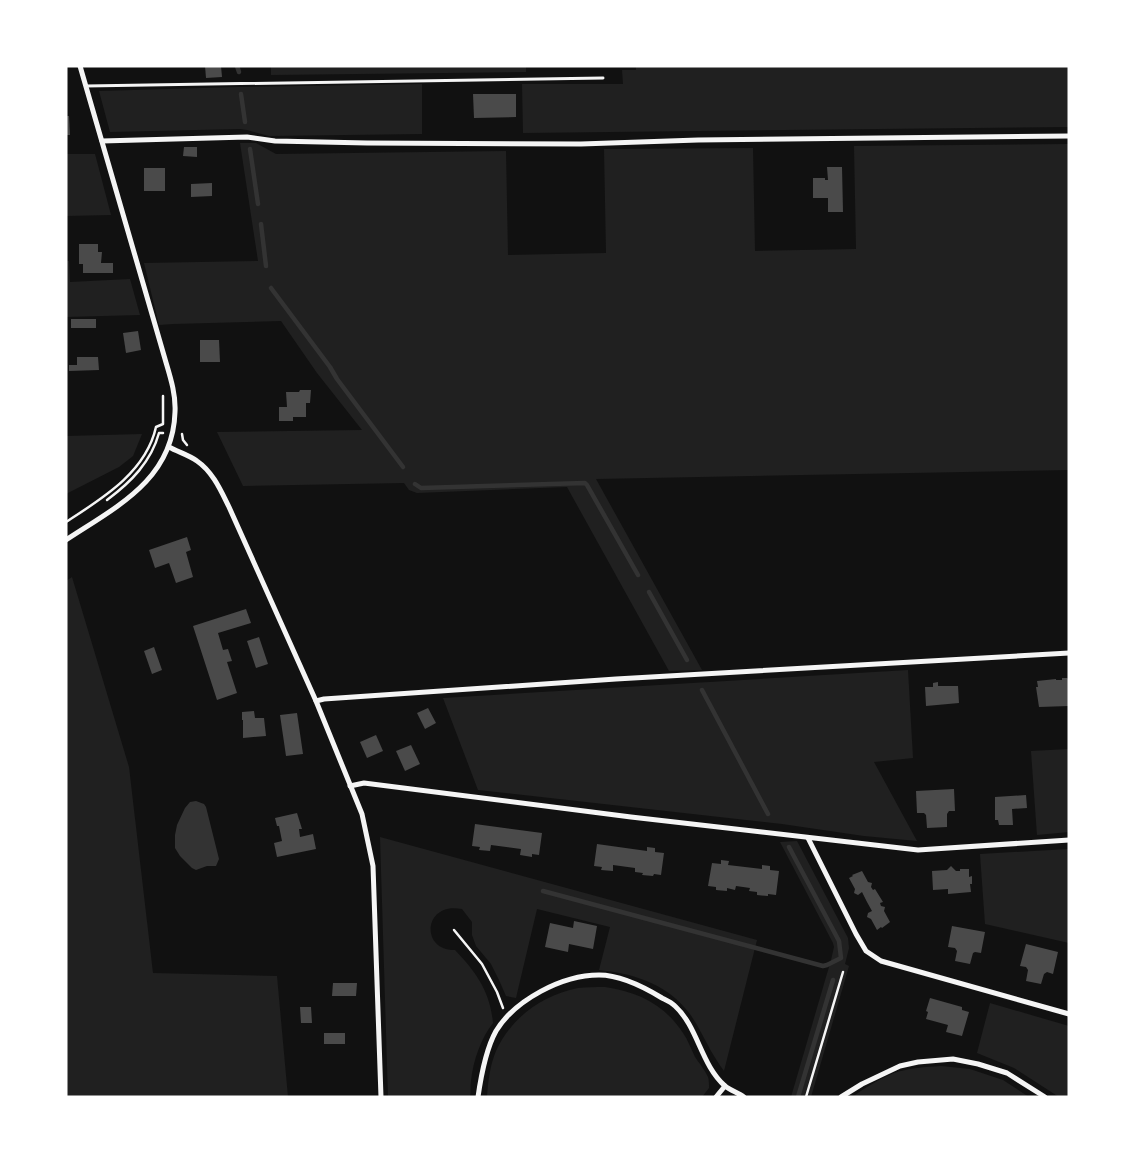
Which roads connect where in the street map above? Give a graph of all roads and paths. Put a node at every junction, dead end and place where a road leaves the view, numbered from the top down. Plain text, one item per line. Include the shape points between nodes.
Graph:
1 (80, 66) edge
2 (603, 78) dead end
3 (86, 86) junction
4 (1069, 136) edge
5 (102, 141) junction
6 (163, 392) dead end
7 (172, 434) junction
8 (168, 448) junction
9 (106, 501) dead end
10 (66, 522) edge
11 (66, 540) edge
12 (1069, 653) edge
13 (316, 701) junction
14 (350, 786) junction
15 (808, 838) junction
16 (1069, 840) edge
17 (454, 930) dead end
18 (843, 972) dead end
19 (1069, 1014) edge
20 (506, 1018) junction
21 (725, 1086) junction
22 (381, 1097) edge
23 (478, 1097) edge
24 (716, 1097) edge
25 (744, 1097) edge
26 (806, 1097) edge
27 (842, 1097) edge
28 (1045, 1097) edge

1 - 3 street
2 - 3 lane
3 - 5 street
4 - 5 street via 581,144 284,141 247,137
5 - 7 street via 172,382 175,411
6 - 10 path via 163,424 156,427 139,465 114,488
7 - 8 street
7 - 9 path via 159,432 156,445 142,468
8 - 11 street via 160,466 130,498
8 - 13 street via 198,462 219,486
12 - 13 street via 468,688
13 - 14 street
14 - 15 street via 364,783
14 - 22 street via 362,814 374,866
15 - 16 street via 918,850
15 - 19 street via 866,951 882,961
17 - 20 path via 482,964
18 - 26 path
20 - 21 street via 525,1002 564,981 600,975 617,978 646,988 675,1005 686,1019 711,1069
20 - 23 street via 489,1049
21 - 24 street
21 - 25 street
27 - 28 street via 900,1066 953,1059 1007,1073

